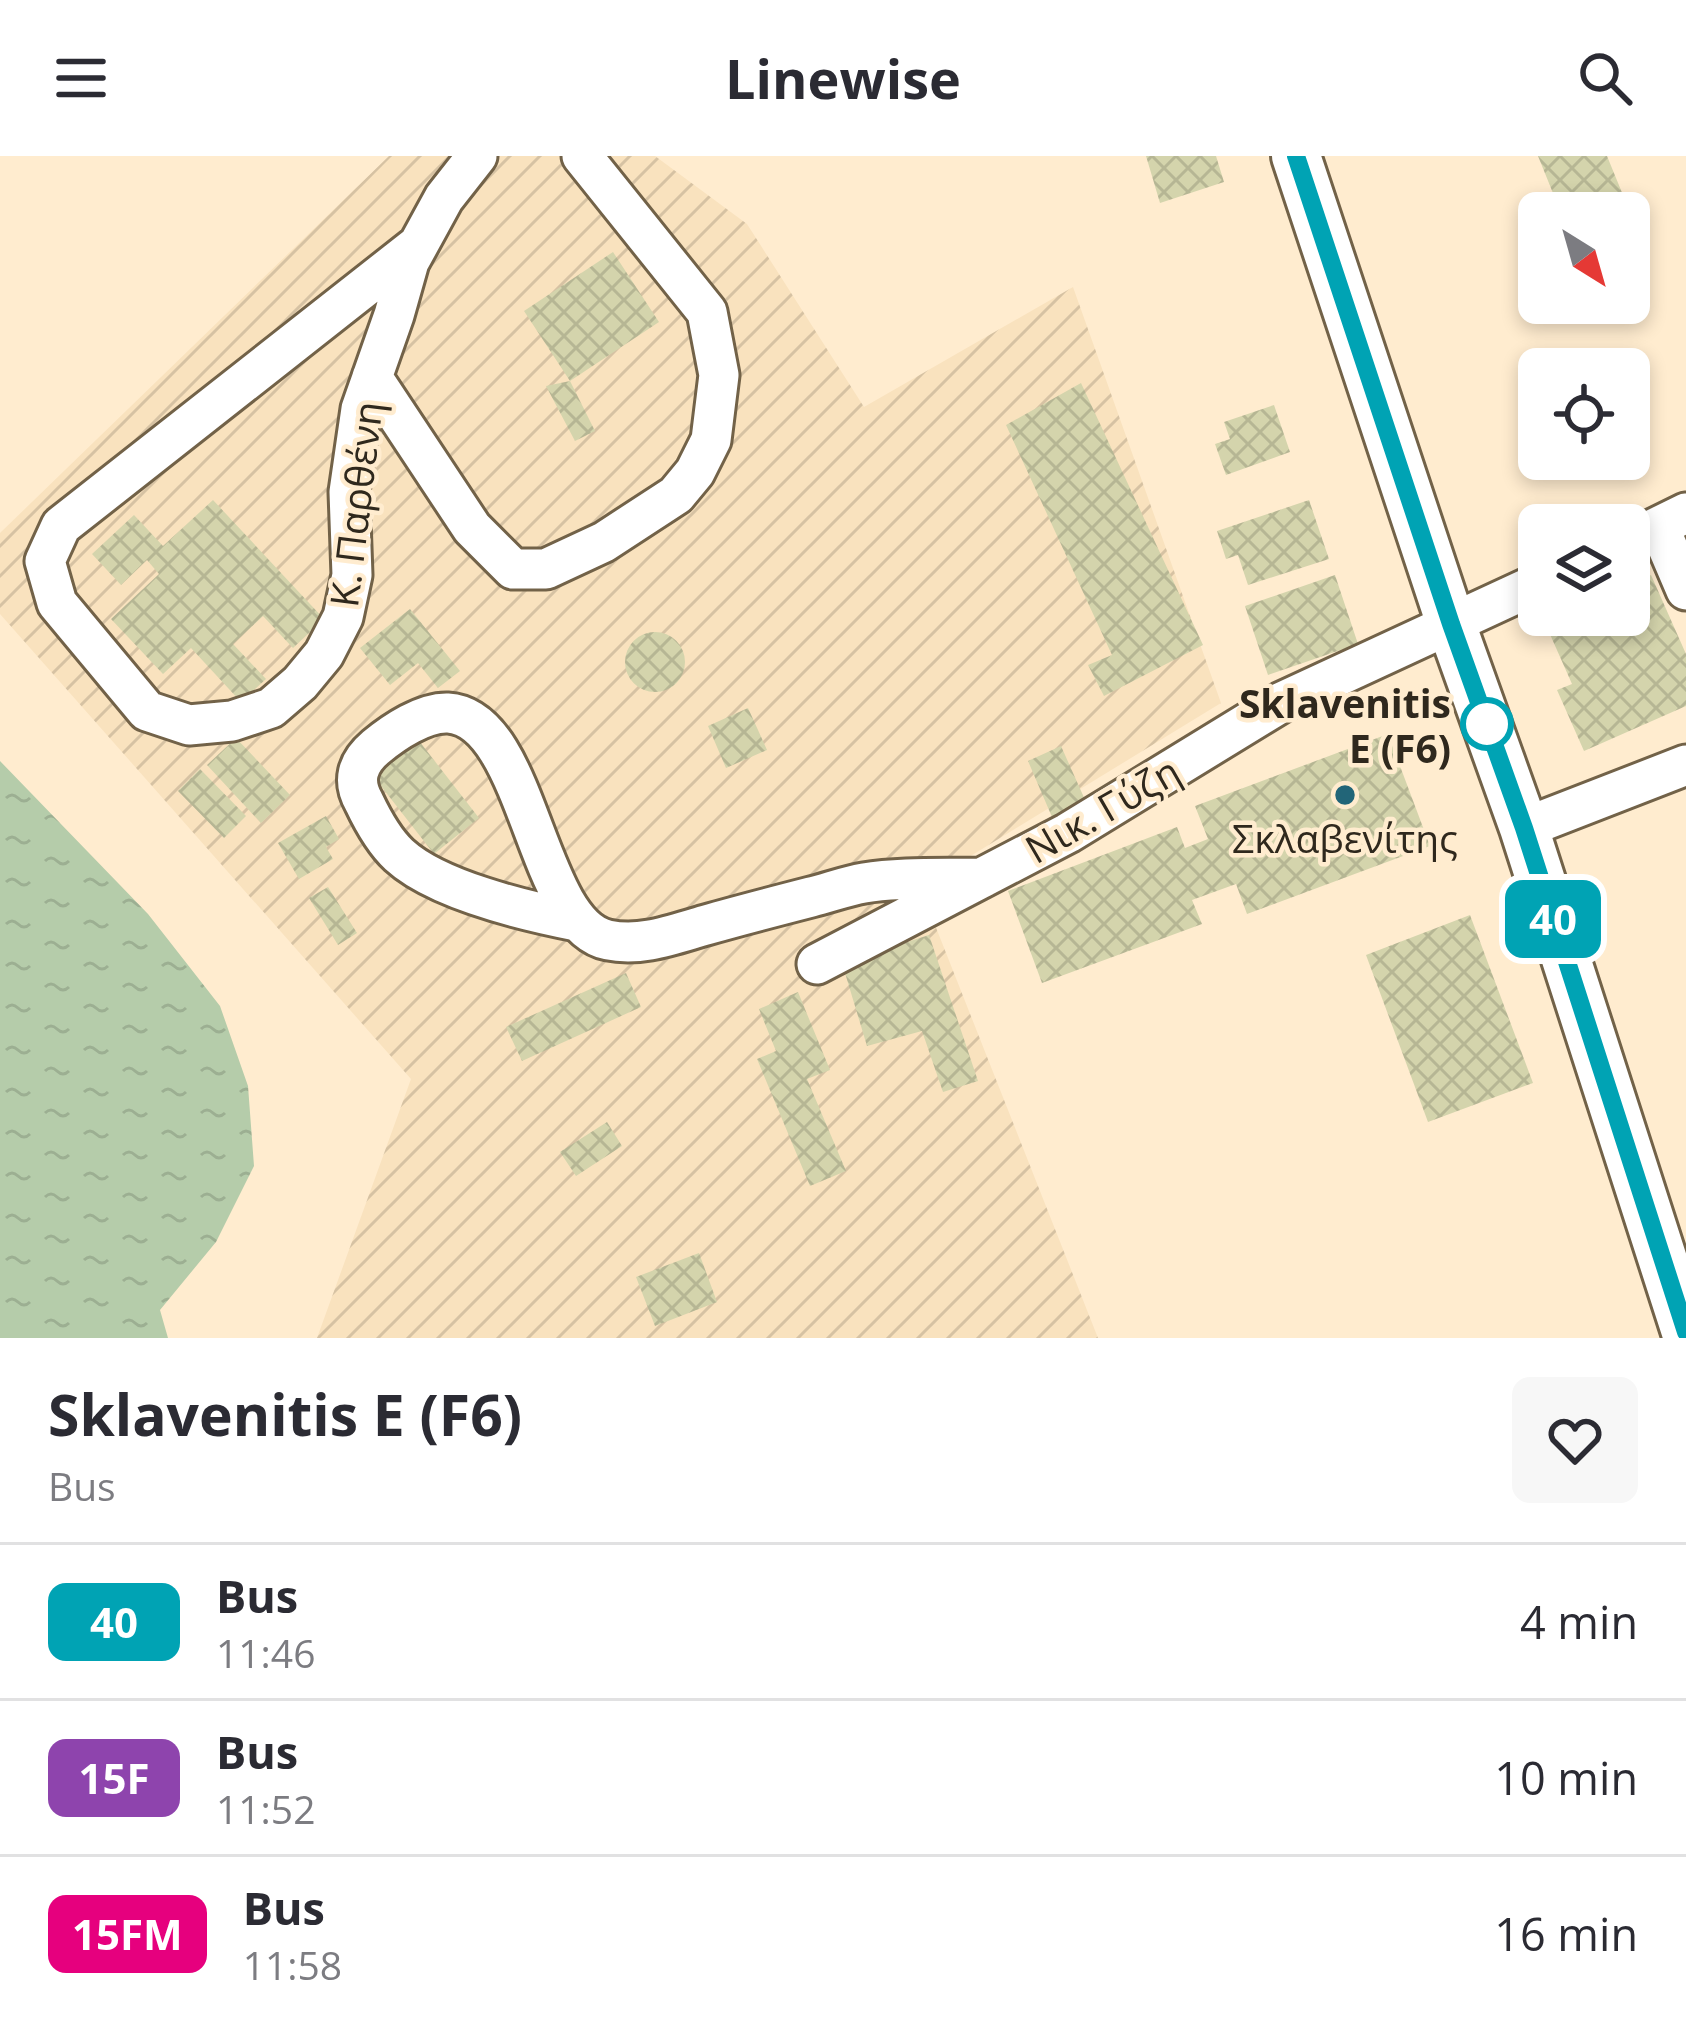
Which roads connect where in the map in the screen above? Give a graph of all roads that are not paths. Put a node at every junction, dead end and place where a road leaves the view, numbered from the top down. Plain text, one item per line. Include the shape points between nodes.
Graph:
1 (477, 156) edge
2 (582, 156) edge
3 (1296, 156) edge
4 (418, 245) junction
5 (372, 377) junction
6 (1658, 527) edge
7 (1686, 590) edge
8 (1518, 593) edge
9 (1451, 624) junction
10 (1686, 764) edge
11 (1524, 828) junction
12 (982, 878) junction
13 (577, 921) junction
14 (817, 964) dead end
15 (1686, 1332) edge

1 - 4 street, Κ. Παρθένη
2 - 5 street via 707,312 719,375 711,440 676,495 546,569 513,569 472,528
3 - 9 main road
4 - 5 street, Κ. Παρθένη
4 - 5 street, Κ. Παρθένη via 61,526 45,561 57,603 147,711 189,725 232,721 271,708 324,654 352,575 349,491
6 - 7 street
8 - 9 street, Νικ. Γύζη
9 - 11 main road
9 - 12 street, Νικ. Γύζη via 1282,701
10 - 11 street
11 - 15 main road
12 - 13 street via 865,883 646,942 604,940
12 - 14 street, Νικ. Γύζη
13 - 13 street via 512,774 483,729 445,712 409,726 358,768 356,788 400,856 443,882

